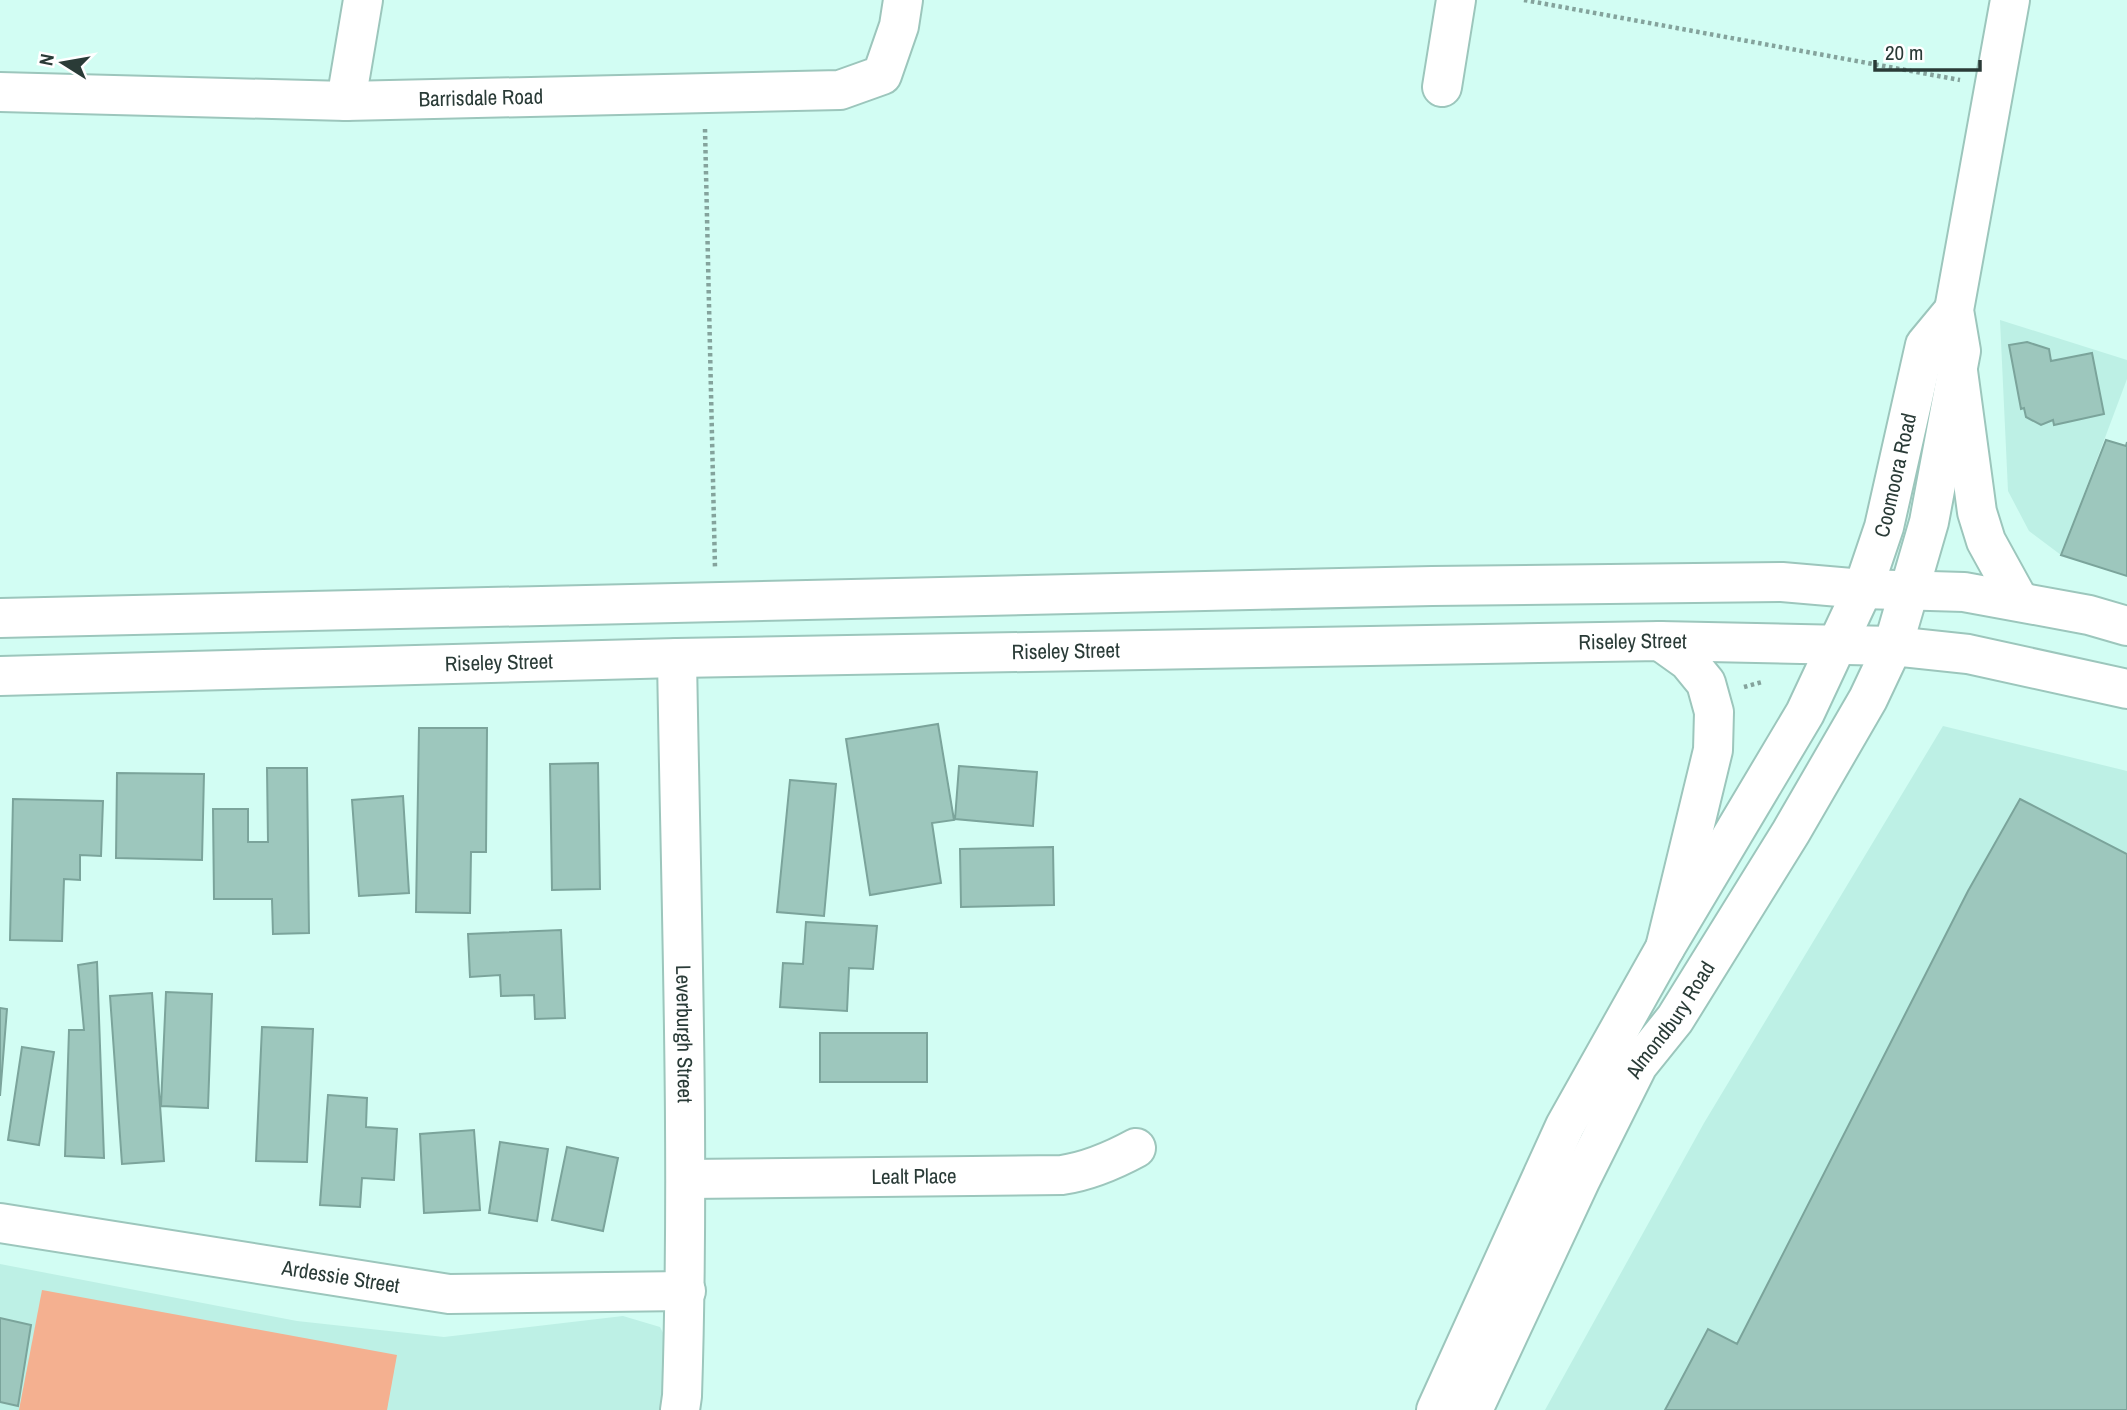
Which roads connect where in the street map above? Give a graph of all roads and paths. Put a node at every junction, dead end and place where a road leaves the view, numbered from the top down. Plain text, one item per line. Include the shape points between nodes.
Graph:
1 (363, 0) edge
2 (903, 0) edge
3 (1456, 0) edge
4 (1524, 0) edge
5 (2010, 0) edge
6 (1441, 86) dead end
7 (1993, 86) junction
8 (0, 92) edge
9 (704, 93) junction
10 (346, 101) junction
11 (1954, 310) junction
12 (1958, 371) junction
13 (715, 573) dead end
14 (1863, 589) junction
15 (1911, 590) junction
16 (2019, 601) junction
17 (0, 618) edge
18 (2127, 626) edge
19 (1660, 641) junction
20 (1838, 644) junction
21 (1893, 646) junction
22 (677, 658) junction
23 (0, 676) edge
24 (1765, 681) dead end
25 (2127, 688) edge
26 (1733, 691) dead end
27 (1665, 948) junction
28 (1136, 1148) dead end
29 (686, 1179) junction
30 (0, 1223) edge
31 (686, 1291) junction
32 (680, 1410) edge
33 (1436, 1410) edge
34 (1473, 1410) edge

1 - 10 main road
2 - 9 main road, Barrisdale Road via 882,75 840,90
3 - 6 main road
4 - 7 path
5 - 7 main road, Coomoora Road
7 - 11 main road, Coomoora Road
8 - 10 main road, Barrisdale Road
9 - 10 main road, Barrisdale Road
9 - 13 path
11 - 12 main road, Coomoora Road via 1961,351
11 - 14 main road, Coomoora Road via 1925,345 1884,527
12 - 15 main road, Coomoora Road
12 - 16 main road via 1977,512 1986,541
14 - 15 main road
14 - 17 main road via 1782,582 1432,586
14 - 20 main road, Coomoora Road
15 - 16 main road
15 - 21 main road, Coomoora Road
16 - 18 main road
19 - 20 main road, Riseley Street
19 - 22 main road, Riseley Street
19 - 27 main road via 1688,661 1706,683 1714,712 1713,750
20 - 21 main road, Riseley Street
20 - 27 main road, Almondbury Road via 1805,713
21 - 25 main road, Riseley Street via 1968,654
21 - 34 main road, Almondbury Road via 1868,699 1791,832 1675,1019 1639,1065
22 - 23 main road, Riseley Street
22 - 29 main road, Leverburgh Street
24 - 26 path
27 - 33 main road, Almondbury Road via 1565,1126
28 - 29 main road, Lealt Place via 1108,1163 1062,1175
29 - 31 main road, Leverburgh Street
30 - 31 main road, Ardessie Street via 449,1294
31 - 32 main road, Leverburgh Street

